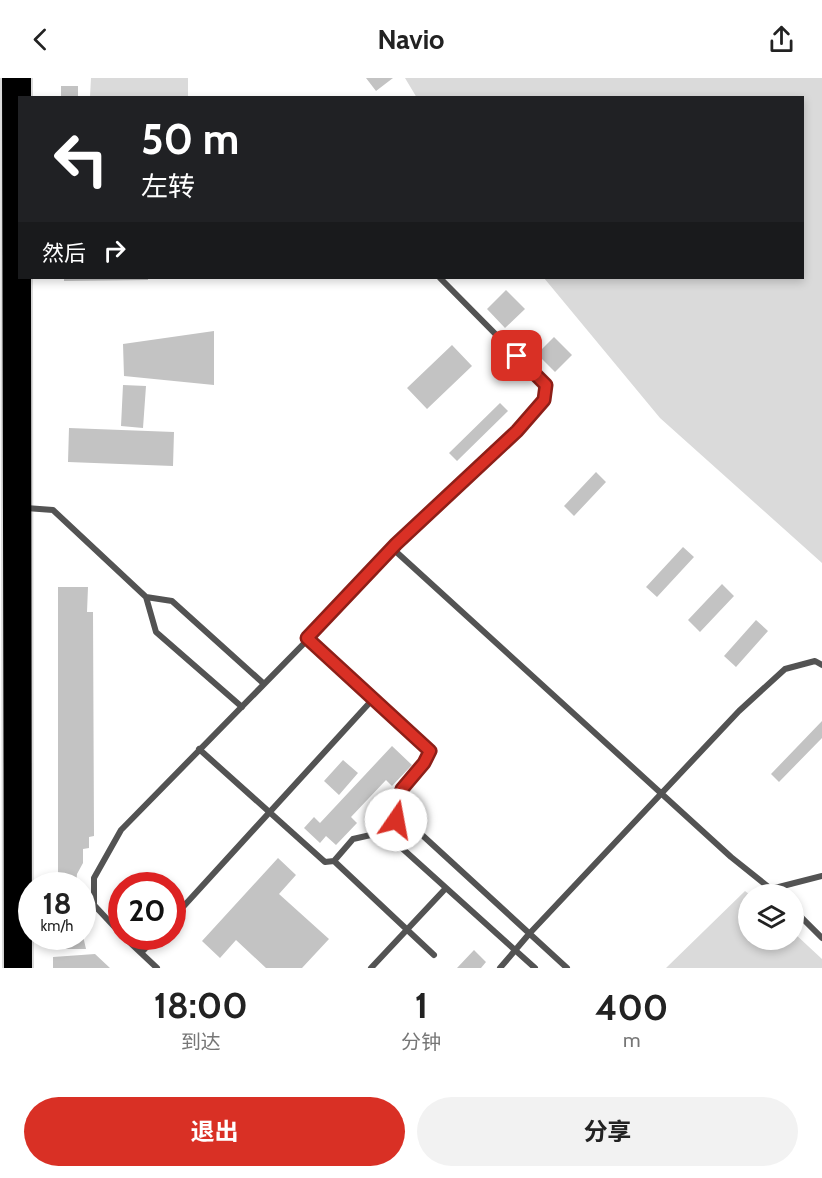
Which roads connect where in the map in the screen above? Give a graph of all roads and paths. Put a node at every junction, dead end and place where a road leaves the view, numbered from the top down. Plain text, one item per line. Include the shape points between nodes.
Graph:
1 (10, 78) edge
2 (23, 78) edge
3 (23, 96) edge
4 (23, 279) edge
5 (441, 279) edge
6 (24, 508) junction
7 (392, 548) junction
8 (146, 597) junction
9 (307, 638) junction
10 (822, 665) edge
11 (263, 682) junction
12 (373, 699) junction
13 (242, 707) junction
14 (200, 749) junction
15 (662, 794) junction
16 (270, 812) junction
17 (397, 812) junction
18 (384, 832) junction
19 (334, 861) junction
20 (822, 876) edge
21 (766, 884) edge
22 (796, 884) edge
23 (446, 888) junction
24 (186, 904) edge
25 (804, 920) edge
26 (108, 922) edge
27 (407, 930) junction
28 (529, 934) junction
29 (822, 938) edge
30 (137, 950) edge
31 (145, 950) edge
32 (516, 951) junction
33 (141, 954) junction
34 (434, 956) dead end
35 (12, 968) edge
36 (24, 968) edge
37 (157, 968) edge
38 (371, 968) edge
39 (500, 968) edge
40 (535, 968) edge
41 (567, 968) edge

1 - 35 highway
2 - 3 highway
4 - 6 highway
5 - 7 lane via 546,385 544,400 517,431
6 - 8 lane via 53,510
6 - 36 highway
7 - 9 lane
7 - 15 lane
8 - 11 lane via 172,601
8 - 13 lane via 156,632
9 - 11 lane
9 - 12 lane
10 - 15 lane via 815,661 785,669 739,711
11 - 13 lane
12 - 16 lane
12 - 17 lane via 430,751 402,789
13 - 14 lane
14 - 16 lane
14 - 26 lane via 121,830 94,878 94,905
15 - 21 lane
15 - 28 lane
16 - 19 lane via 325,862
16 - 24 lane
17 - 18 lane via 396,820
17 - 28 lane
18 - 19 lane via 353,839
18 - 23 lane
19 - 27 lane
20 - 22 lane
23 - 27 lane
23 - 32 lane
25 - 29 lane
27 - 34 lane
27 - 38 lane
28 - 32 lane
28 - 41 lane
30 - 33 lane
31 - 33 lane
32 - 39 lane
32 - 40 lane
33 - 37 lane

